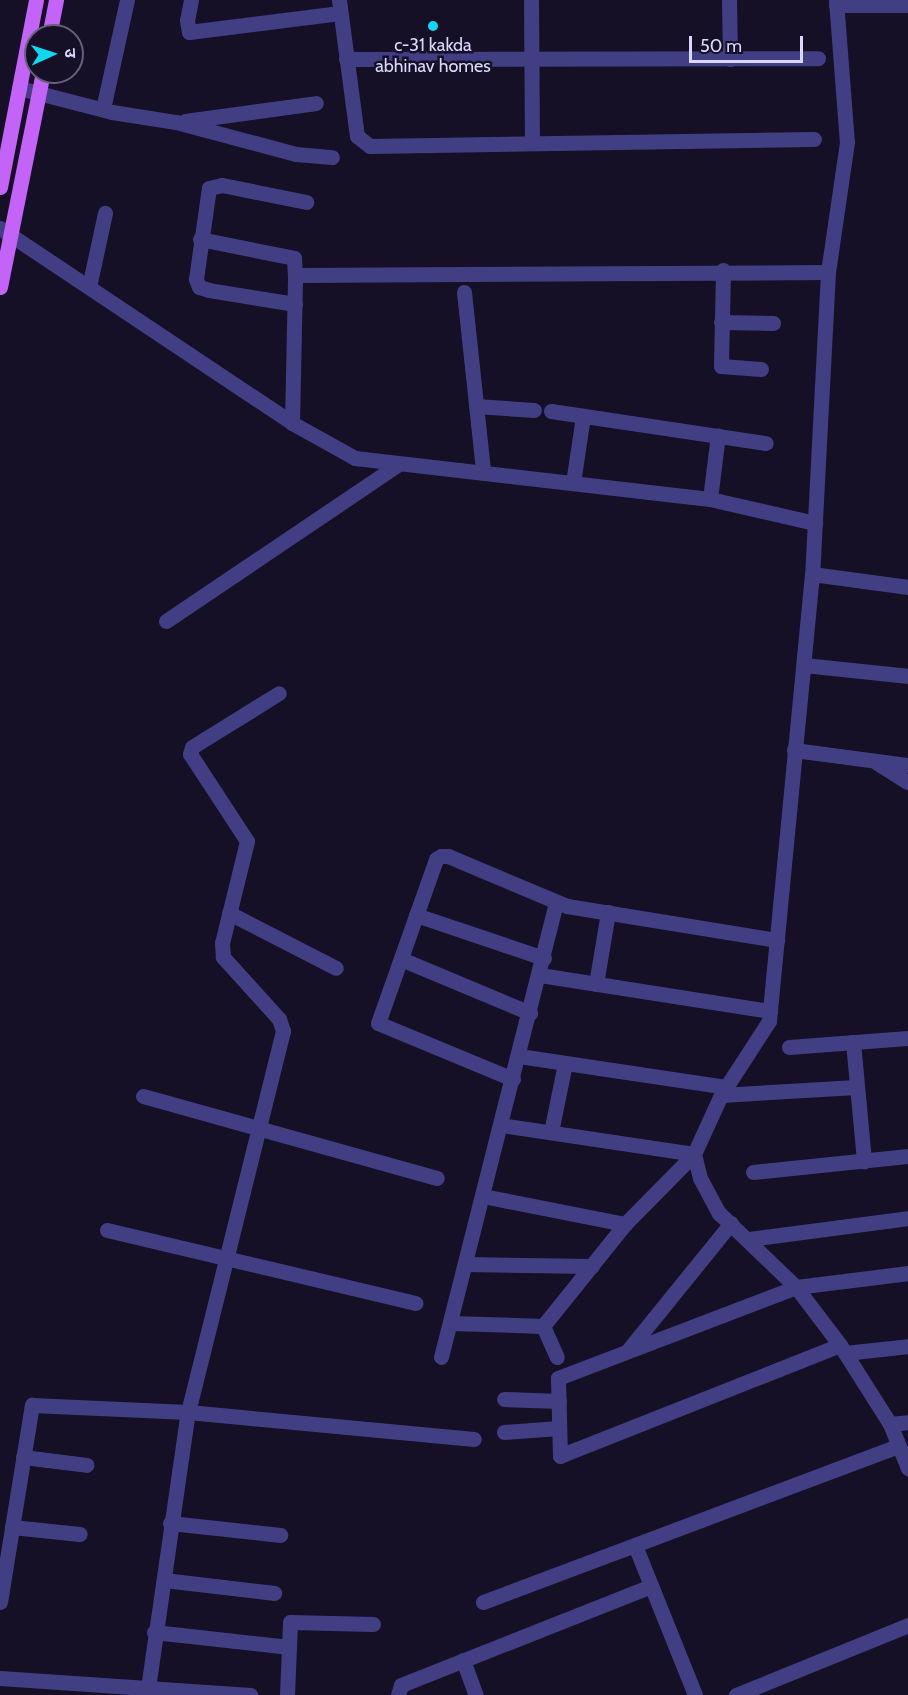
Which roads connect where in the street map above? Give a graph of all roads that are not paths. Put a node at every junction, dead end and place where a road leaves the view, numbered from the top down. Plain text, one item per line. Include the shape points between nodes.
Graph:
1 (36, 0) edge
2 (56, 0) edge
3 (126, 0) edge
4 (191, 0) edge
5 (531, 0) edge
6 (729, 0) edge
7 (836, 2) edge
8 (908, 5) edge
9 (340, 7) edge
10 (51, 24) edge
11 (730, 58) junction
12 (818, 58) dead end
13 (346, 59) junction
14 (532, 59) junction
15 (40, 84) edge
16 (19, 88) junction
17 (39, 91) junction
18 (316, 103) dead end
19 (103, 109) junction
20 (176, 122) junction
21 (814, 139) dead end
22 (532, 141) junction
23 (332, 157) dead end
24 (0, 187) edge
25 (306, 202) dead end
26 (105, 213) dead end
27 (5, 231) edge
28 (200, 239) junction
29 (723, 270) junction
30 (828, 272) junction
31 (296, 275) junction
32 (0, 287) edge
33 (89, 287) junction
34 (464, 292) dead end
35 (295, 304) junction
36 (721, 322) junction
37 (773, 323) dead end
38 (761, 369) dead end
39 (476, 406) junction
40 (534, 410) dead end
41 (551, 411) dead end
42 (583, 416) junction
43 (292, 423) junction
44 (718, 435) junction
45 (766, 443) dead end
46 (399, 464) junction
47 (483, 470) junction
48 (573, 483) junction
49 (710, 499) junction
50 (815, 523) junction
51 (812, 574) junction
52 (908, 587) edge
53 (166, 621) dead end
54 (804, 665) junction
55 (908, 676) edge
56 (279, 693) dead end
57 (794, 750) junction
58 (872, 760) junction
59 (908, 765) edge
60 (908, 782) edge
61 (556, 903) junction
62 (608, 912) junction
63 (229, 913) junction
64 (416, 915) junction
65 (777, 940) junction
66 (544, 958) junction
67 (401, 959) junction
68 (336, 968) dead end
69 (540, 975) junction
70 (596, 984) junction
71 (770, 1011) junction
72 (530, 1013) junction
73 (908, 1038) edge
74 (853, 1042) junction
75 (789, 1047) dead end
76 (519, 1056) junction
77 (565, 1063) junction
78 (513, 1079) junction
79 (856, 1087) junction
80 (724, 1091) junction
81 (143, 1096) dead end
82 (501, 1125) junction
83 (260, 1129) junction
84 (551, 1132) junction
85 (694, 1154) junction
86 (908, 1156) edge
87 (864, 1161) junction
88 (753, 1172) dead end
89 (437, 1178) dead end
90 (483, 1196) junction
91 (908, 1218) edge
92 (731, 1223) junction
93 (625, 1224) junction
94 (106, 1230) dead end
95 (749, 1239) junction
96 (226, 1258) junction
97 (465, 1264) junction
98 (592, 1266) junction
99 (908, 1273) edge
100 (796, 1287) junction
101 (415, 1303) dead end
102 (450, 1323) junction
103 (543, 1326) junction
104 (908, 1346) edge
105 (843, 1349) junction
106 (628, 1352) junction
107 (441, 1357) dead end
108 (557, 1357) dead end
109 (504, 1399) dead end
110 (559, 1401) junction
111 (188, 1412) junction
112 (908, 1422) edge
113 (890, 1424) junction
114 (559, 1428) junction
115 (504, 1432) dead end
116 (474, 1439) dead end
117 (898, 1446) junction
118 (23, 1457) junction
119 (87, 1465) dead end
120 (908, 1468) edge
121 (170, 1523) junction
122 (12, 1527) junction
123 (80, 1534) dead end
124 (280, 1535) dead end
125 (636, 1548) junction
126 (164, 1580) junction
127 (651, 1586) junction
128 (274, 1593) dead end
129 (0, 1602) edge
130 (483, 1602) dead end
131 (373, 1624) dead end
132 (908, 1625) edge
133 (154, 1632) junction
134 (289, 1647) junction
135 (463, 1660) junction
136 (0, 1678) edge
137 (147, 1691) edge
138 (472, 1694) edge
139 (250, 1695) edge
140 (287, 1695) edge
141 (398, 1695) edge
142 (695, 1695) edge
143 (736, 1695) edge

1 - 16 main road
2 - 10 main road
3 - 19 street
4 - 9 street via 189,32
5 - 14 street
6 - 11 street
7 - 8 street
7 - 30 street via 848,142
9 - 13 street
11 - 12 street
11 - 14 street
13 - 14 street
13 - 22 street via 357,136 364,143
14 - 22 street
15 - 17 main road
16 - 17 street
16 - 24 main road
17 - 19 street
17 - 27 main road
18 - 20 street
19 - 20 street
20 - 23 street via 296,154
21 - 22 street
25 - 28 street via 214,185 209,189
26 - 33 street
27 - 32 main road
27 - 33 street
28 - 31 street via 294,258
28 - 35 street via 196,279 199,287
29 - 30 street
29 - 31 street
29 - 36 street
30 - 50 street
31 - 35 street
33 - 43 street
34 - 39 street
35 - 43 street
36 - 37 street
36 - 38 street via 721,366
39 - 40 street
39 - 47 street
41 - 42 street
42 - 44 street
42 - 48 street
43 - 46 street via 355,458
44 - 45 street
44 - 49 street
46 - 47 street
46 - 53 street
47 - 48 street
48 - 49 street
49 - 50 street
50 - 51 street
51 - 52 street
51 - 54 street
54 - 55 street
54 - 57 street
56 - 63 street via 192,747 190,754 247,841
57 - 58 street
57 - 65 street
58 - 59 street
58 - 60 street
61 - 62 street
61 - 64 street via 441,856 436,860
61 - 66 street
62 - 65 street
62 - 70 street
63 - 68 street
63 - 83 street via 223,957 283,1025
64 - 66 street
64 - 67 street
65 - 71 street
66 - 69 street
67 - 72 street
67 - 78 street via 378,1023
69 - 70 street
69 - 72 street
70 - 71 street
71 - 80 street via 770,1021
72 - 76 street
73 - 74 street
74 - 75 street
74 - 79 street
76 - 77 street
76 - 78 street
77 - 80 street
77 - 84 street
78 - 82 street
79 - 80 street
79 - 87 street
80 - 85 street
81 - 83 street
82 - 84 street
82 - 90 street
83 - 89 street
83 - 96 street
84 - 85 street
85 - 92 street via 708,1193 719,1213
85 - 93 street
86 - 87 street
87 - 88 street
90 - 93 street
90 - 97 street
91 - 95 street
92 - 95 street
92 - 106 street
93 - 98 street
94 - 96 street
95 - 100 street
96 - 101 street
96 - 111 street
97 - 98 street
97 - 102 street
98 - 103 street
99 - 100 street
100 - 105 street
100 - 106 street
102 - 103 street
102 - 107 street
103 - 108 street
104 - 105 street
105 - 113 street
105 - 114 street via 560,1456
106 - 110 street via 558,1378
109 - 110 street
110 - 114 street
111 - 116 street
111 - 118 street via 32,1406
111 - 121 street
112 - 113 street
113 - 117 street
114 - 115 street
117 - 120 street
117 - 125 street
118 - 119 street
118 - 122 street
121 - 124 street
121 - 126 street
122 - 123 street
122 - 129 street
125 - 127 street
125 - 130 street
126 - 128 street
126 - 133 street
127 - 135 street
127 - 142 street
131 - 134 street via 290,1622
132 - 143 street
133 - 134 street
133 - 137 street
134 - 140 street
135 - 138 street
135 - 141 street via 401,1685
136 - 137 street
137 - 139 street

